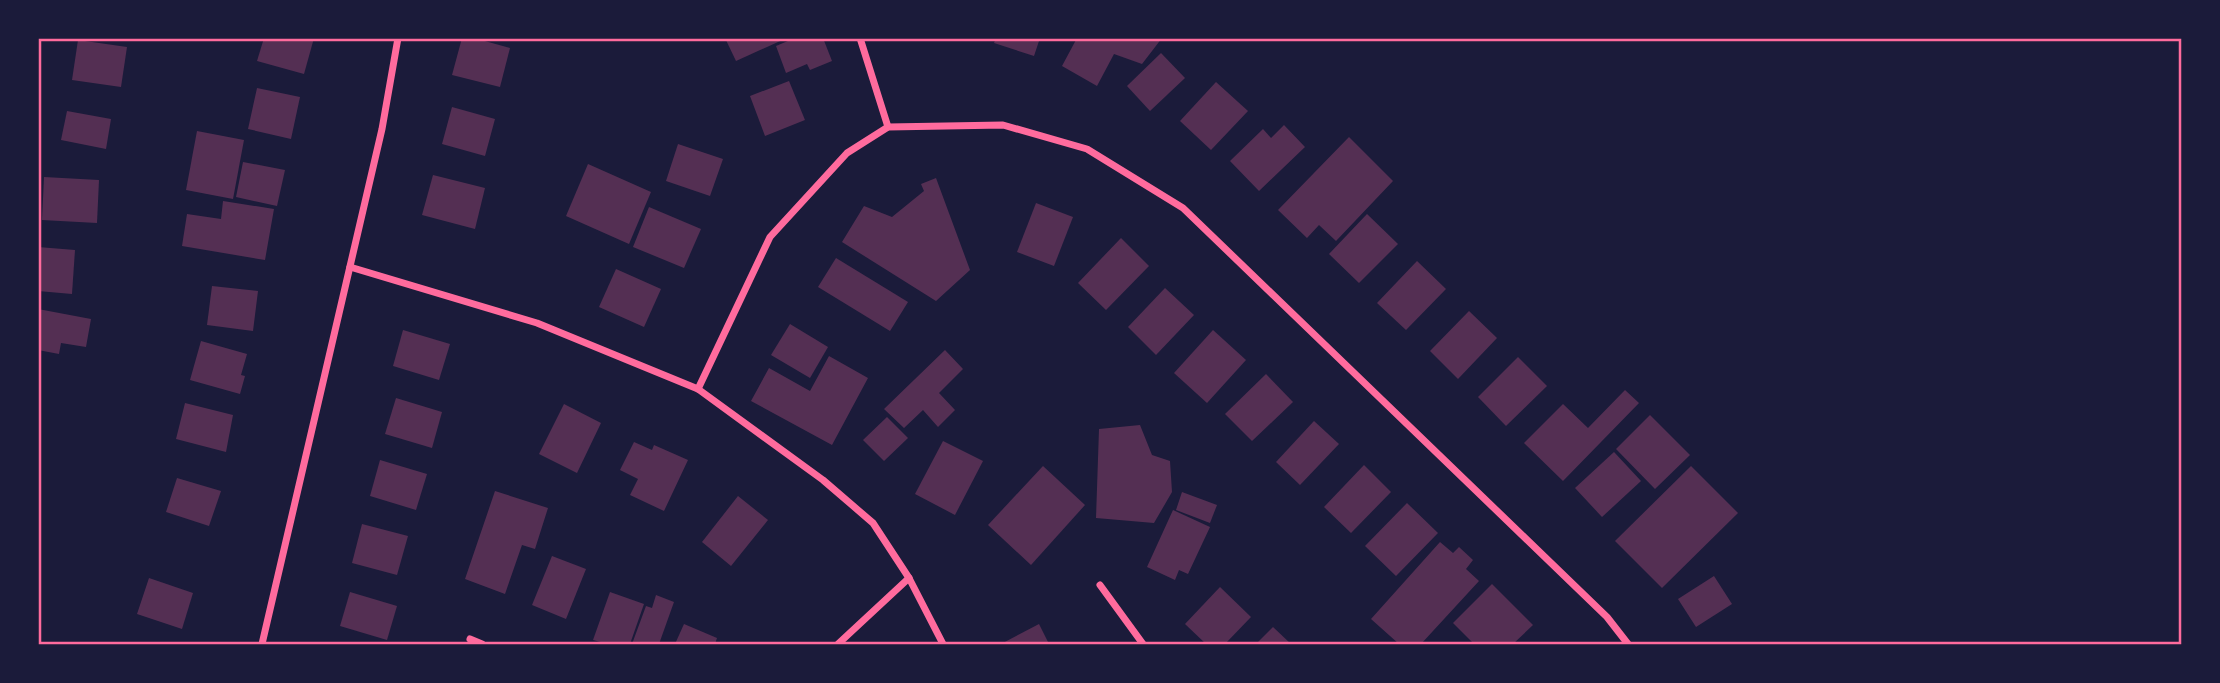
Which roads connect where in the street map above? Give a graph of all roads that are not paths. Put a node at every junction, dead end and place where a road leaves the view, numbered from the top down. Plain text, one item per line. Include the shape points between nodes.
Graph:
1 (398, 38) edge
2 (860, 38) edge
3 (888, 128) junction
4 (350, 267) junction
5 (698, 389) junction
6 (909, 578) junction
7 (1100, 585) dead end
8 (470, 639) dead end
9 (262, 645) edge
10 (482, 645) edge
11 (838, 645) edge
12 (943, 645) edge
13 (1143, 645) edge
14 (1628, 645) edge

1 - 4 street
2 - 3 street
3 - 5 street via 847,153 770,237
3 - 14 street via 1003,125 1087,149 1183,208 1597,607
4 - 5 street via 537,323
4 - 9 street
5 - 6 street via 823,480 873,523
6 - 11 street
6 - 12 street
7 - 13 street
8 - 10 street

